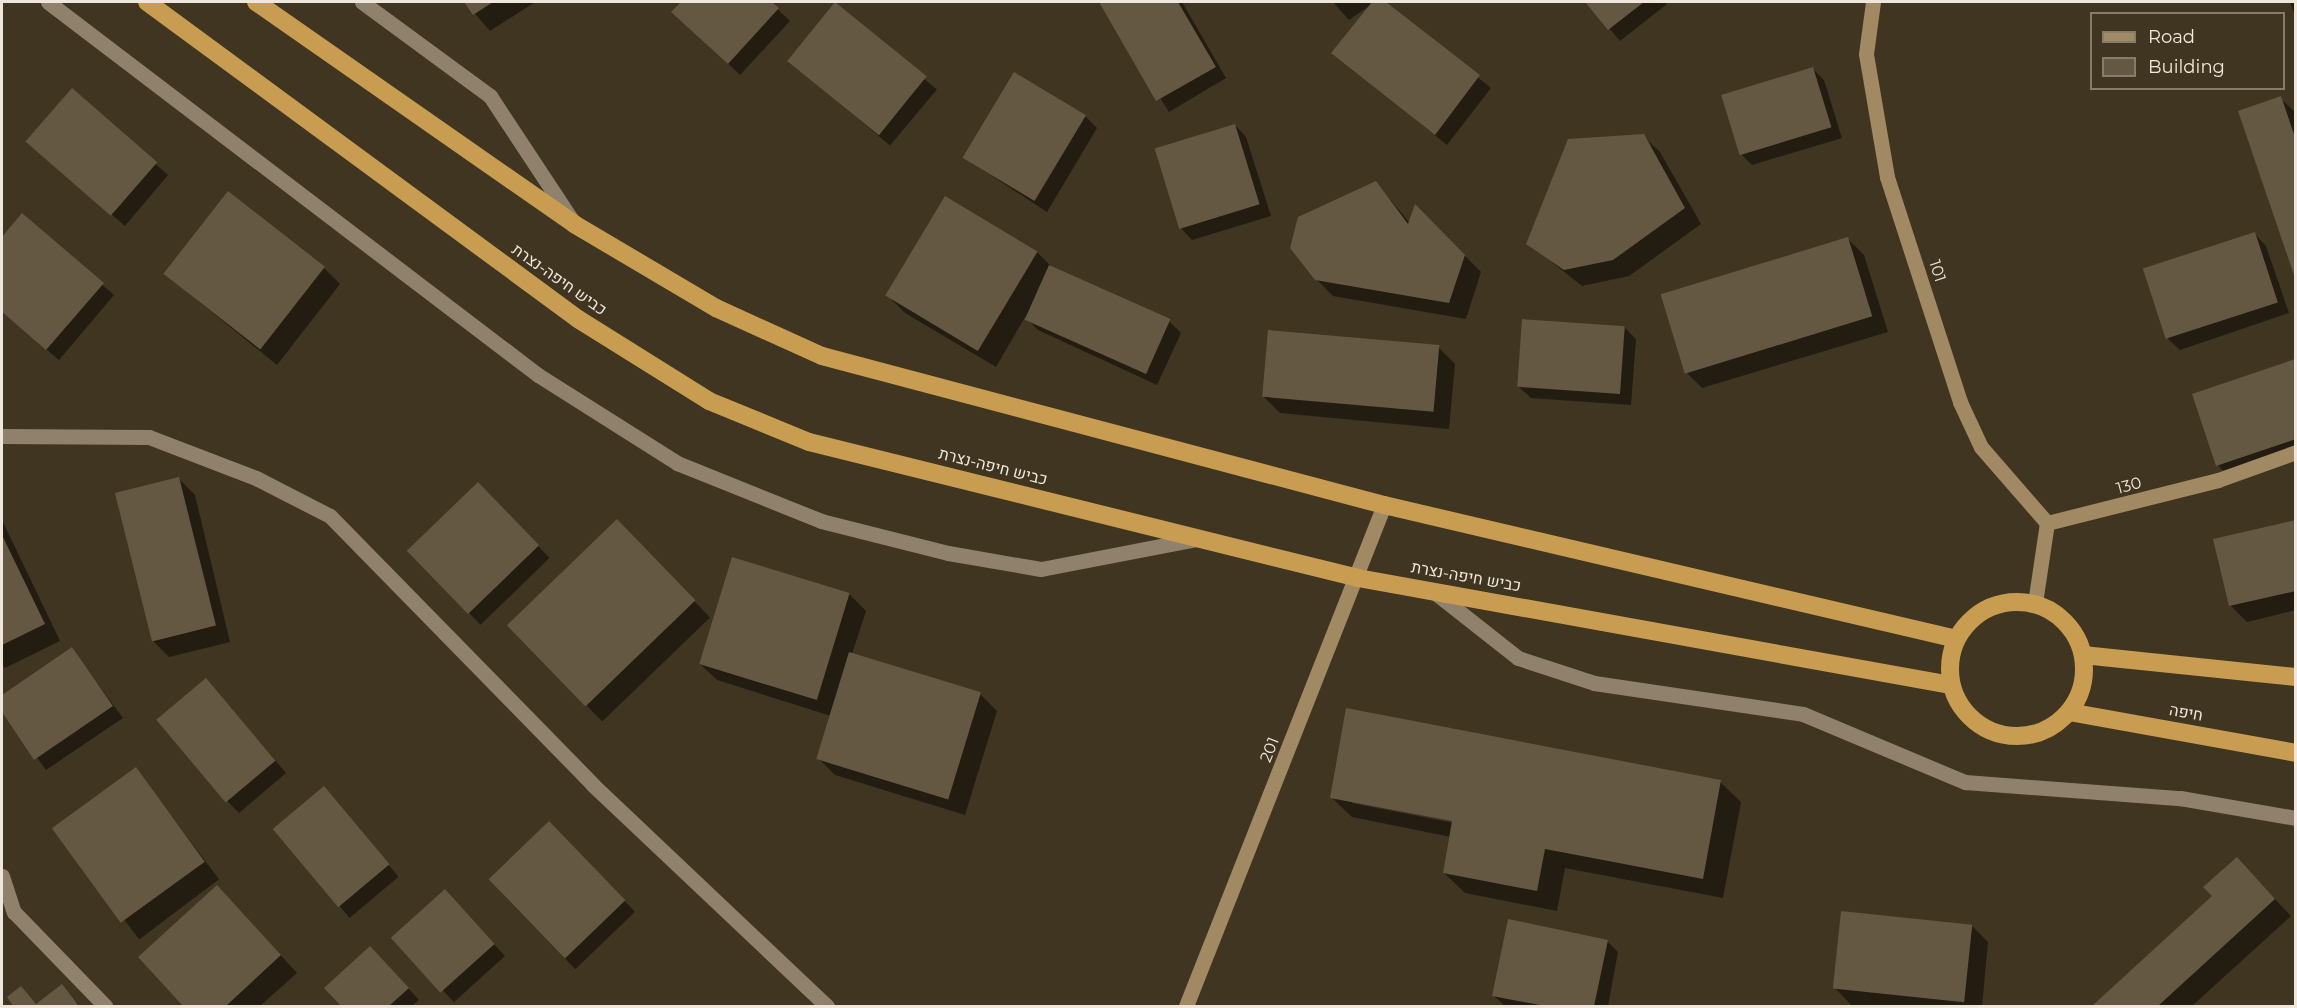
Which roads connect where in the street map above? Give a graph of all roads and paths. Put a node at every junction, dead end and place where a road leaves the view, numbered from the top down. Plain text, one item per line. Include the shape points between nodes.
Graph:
1 (48, 2) edge
2 (147, 2) edge
3 (256, 2) edge
4 (362, 2) edge
5 (1873, 2) edge
6 (574, 224) junction
7 (2, 436) edge
8 (2295, 452) edge
9 (1384, 505) junction
10 (2047, 523) junction
11 (1201, 538) junction
12 (1358, 578) junction
13 (1433, 591) junction
14 (2035, 603) junction
15 (1956, 639) junction
16 (2083, 655) junction
17 (2295, 677) edge
18 (1951, 685) junction
19 (2069, 712) junction
20 (2295, 753) edge
21 (2295, 818) edge
22 (2, 876) edge
23 (105, 1006) edge
24 (827, 1006) edge
25 (1186, 1006) edge

1 - 11 street via 538,375 677,463 821,521 948,553 1041,569
2 - 11 highway, כביש חיפה-נצרת via 578,319 709,401 809,442
3 - 6 highway
4 - 6 street via 490,96
5 - 10 street, 101 via 1866,54 1887,177 1960,402 1981,447
6 - 9 highway via 716,308 822,356
7 - 24 street via 149,437 256,478 330,516 593,785
8 - 10 street, 130 via 2196,486
9 - 12 street, 201
9 - 15 highway
10 - 14 street
11 - 12 highway, כביש חיפה-נצרת
12 - 13 highway, כביש חיפה-נצרת
12 - 25 street, 201
13 - 18 highway, כביש חיפה-נצרת
13 - 21 street via 1518,658 1594,683 1803,714 1965,782 2180,798
14 - 15 highway via 2011,601 1988,607
14 - 16 highway via 2066,622
15 - 18 highway
16 - 17 highway
16 - 19 highway via 2080,695
18 - 19 highway via 1970,717 2002,735 2039,733
19 - 20 highway, חיפה
22 - 23 street via 14,912

